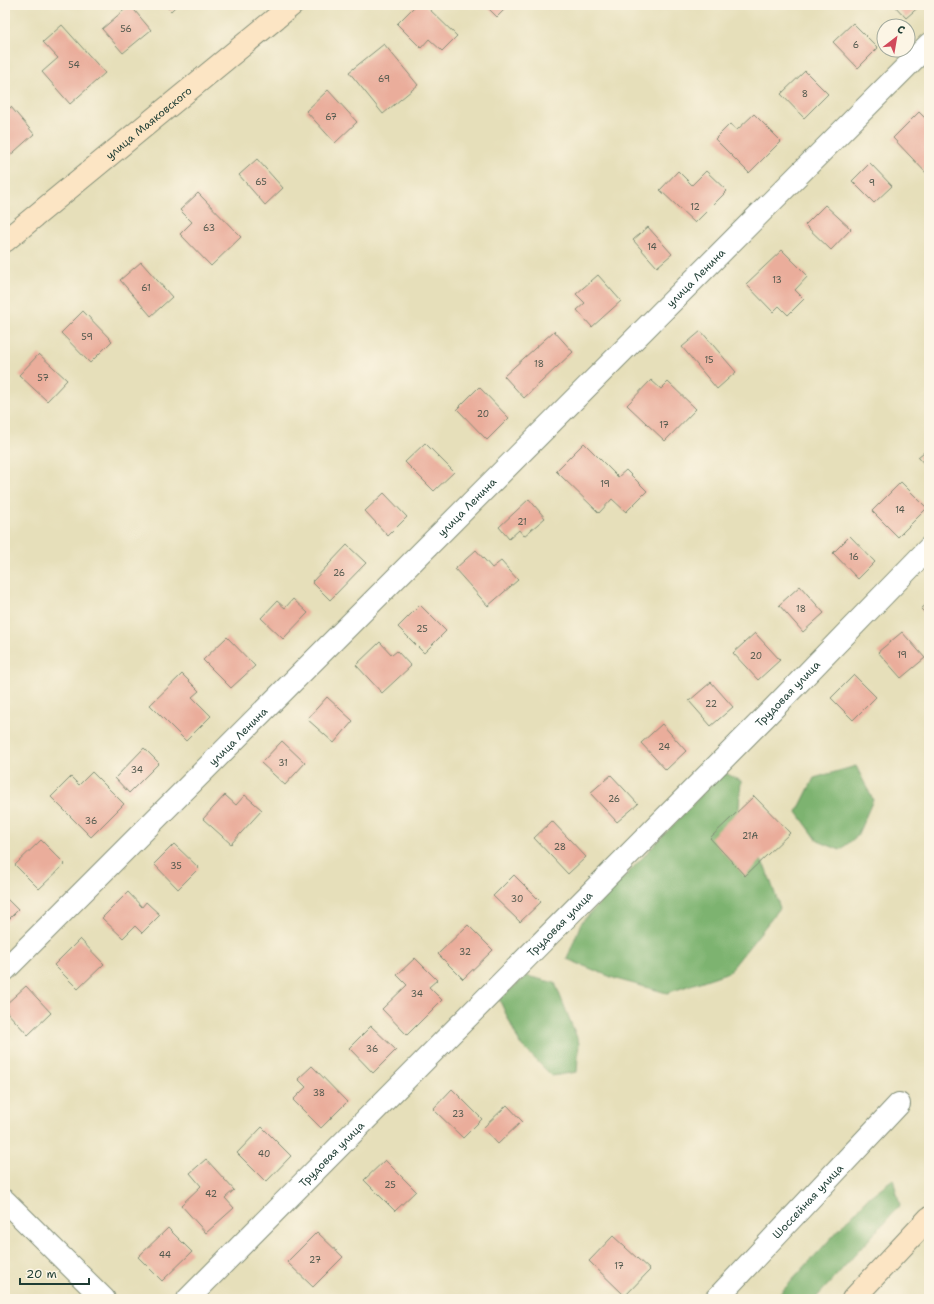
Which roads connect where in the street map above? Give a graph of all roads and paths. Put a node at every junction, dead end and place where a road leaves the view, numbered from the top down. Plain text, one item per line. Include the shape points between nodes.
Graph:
1 (292, 5) edge
2 (929, 44) edge
3 (5, 241) edge
4 (929, 548) edge
5 (5, 970) edge
6 (899, 1104) dead end
7 (5, 1201) edge
8 (929, 1218) edge
9 (104, 1299) edge
10 (188, 1299) edge
11 (716, 1299) edge
12 (853, 1299) edge

1 - 3 street, улица Маяковского
2 - 5 street, улица Ленина
4 - 10 street, Трудовая улица
6 - 11 street, Шоссейная улица
7 - 9 street
8 - 12 street

